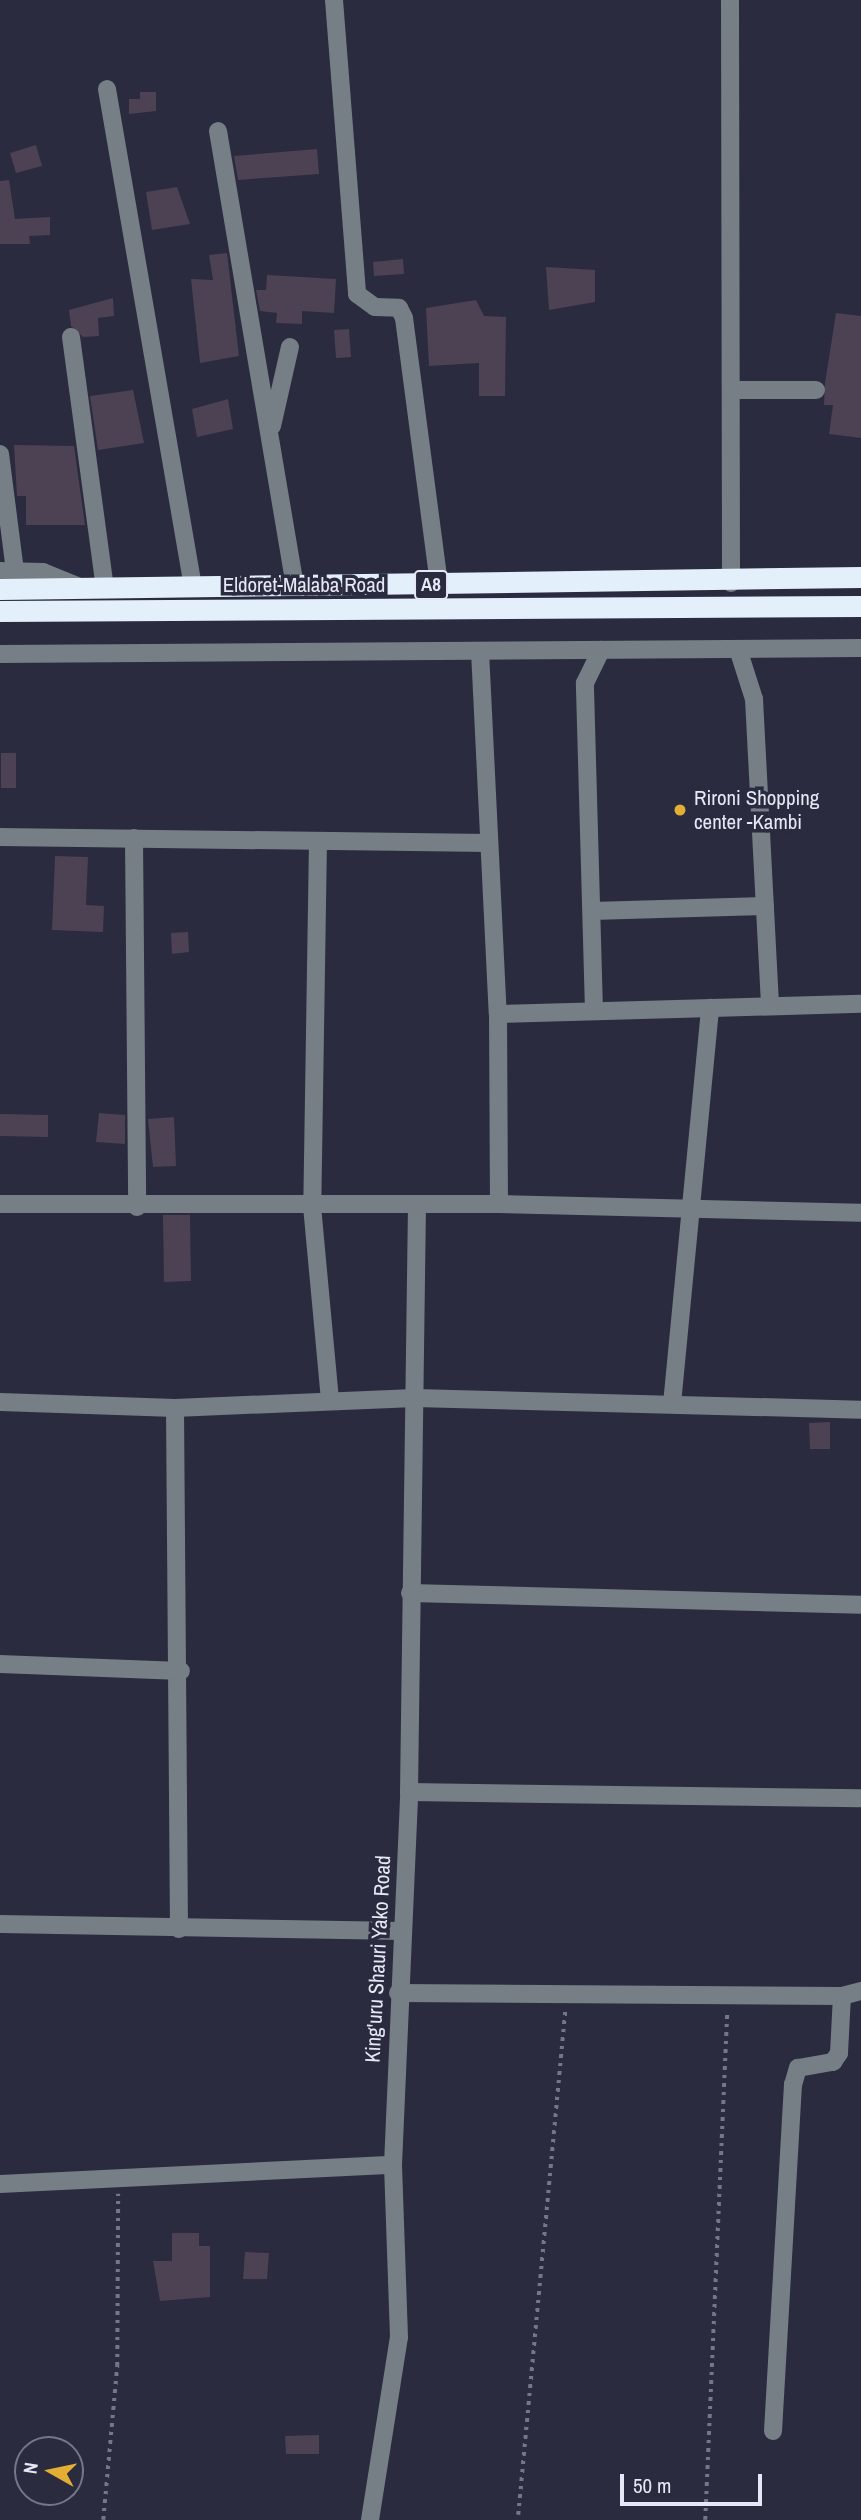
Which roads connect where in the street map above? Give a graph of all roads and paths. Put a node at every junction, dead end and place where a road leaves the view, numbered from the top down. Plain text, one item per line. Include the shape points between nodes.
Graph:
1 (334, 0) edge
2 (730, 0) edge
3 (107, 89) dead end
4 (218, 131) dead end
5 (71, 337) dead end
6 (290, 347) dead end
7 (733, 390) junction
8 (816, 390) dead end
9 (270, 440) junction
10 (0, 454) edge
11 (8, 571) edge
12 (861, 577) edge
13 (731, 583) junction
14 (439, 585) junction
15 (295, 586) junction
16 (193, 587) junction
17 (82, 588) junction
18 (105, 588) junction
19 (0, 589) edge
20 (861, 606) edge
21 (0, 611) edge
22 (861, 648) edge
23 (738, 649) junction
24 (601, 650) junction
25 (480, 651) junction
26 (0, 654) edge
27 (0, 837) edge
28 (134, 838) junction
29 (318, 841) junction
30 (489, 843) junction
31 (765, 906) junction
32 (592, 911) junction
33 (861, 1003) edge
34 (771, 1006) junction
35 (709, 1008) junction
36 (594, 1011) junction
37 (498, 1014) junction
38 (0, 1204) edge
39 (499, 1204) junction
40 (312, 1206) junction
41 (137, 1207) junction
42 (417, 1208) junction
43 (691, 1212) junction
44 (861, 1213) edge
45 (415, 1398) junction
46 (330, 1401) junction
47 (0, 1402) edge
48 (672, 1404) junction
49 (174, 1408) junction
50 (861, 1410) edge
51 (410, 1593) junction
52 (861, 1605) edge
53 (0, 1664) edge
54 (181, 1671) junction
55 (409, 1792) junction
56 (861, 1798) edge
57 (0, 1924) edge
58 (179, 1929) junction
59 (402, 1931) junction
60 (861, 1991) edge
61 (566, 1992) junction
62 (398, 1993) junction
63 (727, 1994) junction
64 (842, 1996) junction
65 (393, 2165) junction
66 (119, 2178) junction
67 (0, 2184) edge
68 (773, 2431) dead end
69 (518, 2515) dead end
70 (103, 2520) edge
71 (370, 2520) edge
72 (705, 2520) edge

1 - 14 street via 357,295 375,307 399,308 404,318
2 - 7 street
3 - 16 street
4 - 9 street
5 - 18 street
6 - 9 street
7 - 8 street
7 - 13 street
9 - 15 street
10 - 11 street
11 - 17 street, Eldoret-Malaba Road via 43,572
12 - 13 highway, Eldoret-Malaba Road / A8
13 - 14 highway, Eldoret-Malaba Road / A8
14 - 15 highway, Eldoret-Malaba Road / A8
15 - 16 highway, Eldoret-Malaba Road / A8
16 - 18 highway, Eldoret-Malaba Road / A8
17 - 18 highway, Eldoret-Malaba Road / A8
17 - 19 highway, Eldoret-Malaba Road / A8
20 - 21 highway, Eldoret-Malaba Road / A8
22 - 23 street
23 - 24 street
23 - 31 street via 754,698
24 - 25 street
24 - 32 street via 585,683
25 - 26 street
25 - 30 street
27 - 28 street
28 - 29 street
28 - 41 street
29 - 30 street
29 - 40 street
30 - 37 street
31 - 32 street
31 - 34 street
32 - 36 street
33 - 34 street
34 - 35 street
35 - 36 street
35 - 43 street
36 - 37 street
37 - 39 street
38 - 41 street
39 - 42 street
39 - 43 street
40 - 41 street
40 - 42 street
40 - 46 street
42 - 45 street, King'uru Shauri Yako Road
43 - 44 street
43 - 48 street
45 - 46 street
45 - 48 street
45 - 51 street, King'uru Shauri Yako Road
46 - 49 street
47 - 49 street
48 - 50 street
49 - 54 street
51 - 52 street
51 - 55 street, King'uru Shauri Yako Road
53 - 54 street
54 - 58 street
55 - 56 street
55 - 59 street, King'uru Shauri Yako Road
57 - 58 street
58 - 59 street
59 - 62 street, King'uru Shauri Yako Road
60 - 64 street
61 - 62 street
61 - 63 street
61 - 69 path
62 - 65 street, King'uru Shauri Yako Road
63 - 64 street
63 - 72 path
64 - 68 street via 839,2053 833,2062 798,2068 793,2085
65 - 66 street
65 - 71 street, King'uru Shauri Yako Road via 399,2337
66 - 67 street
66 - 70 path via 117,2366

